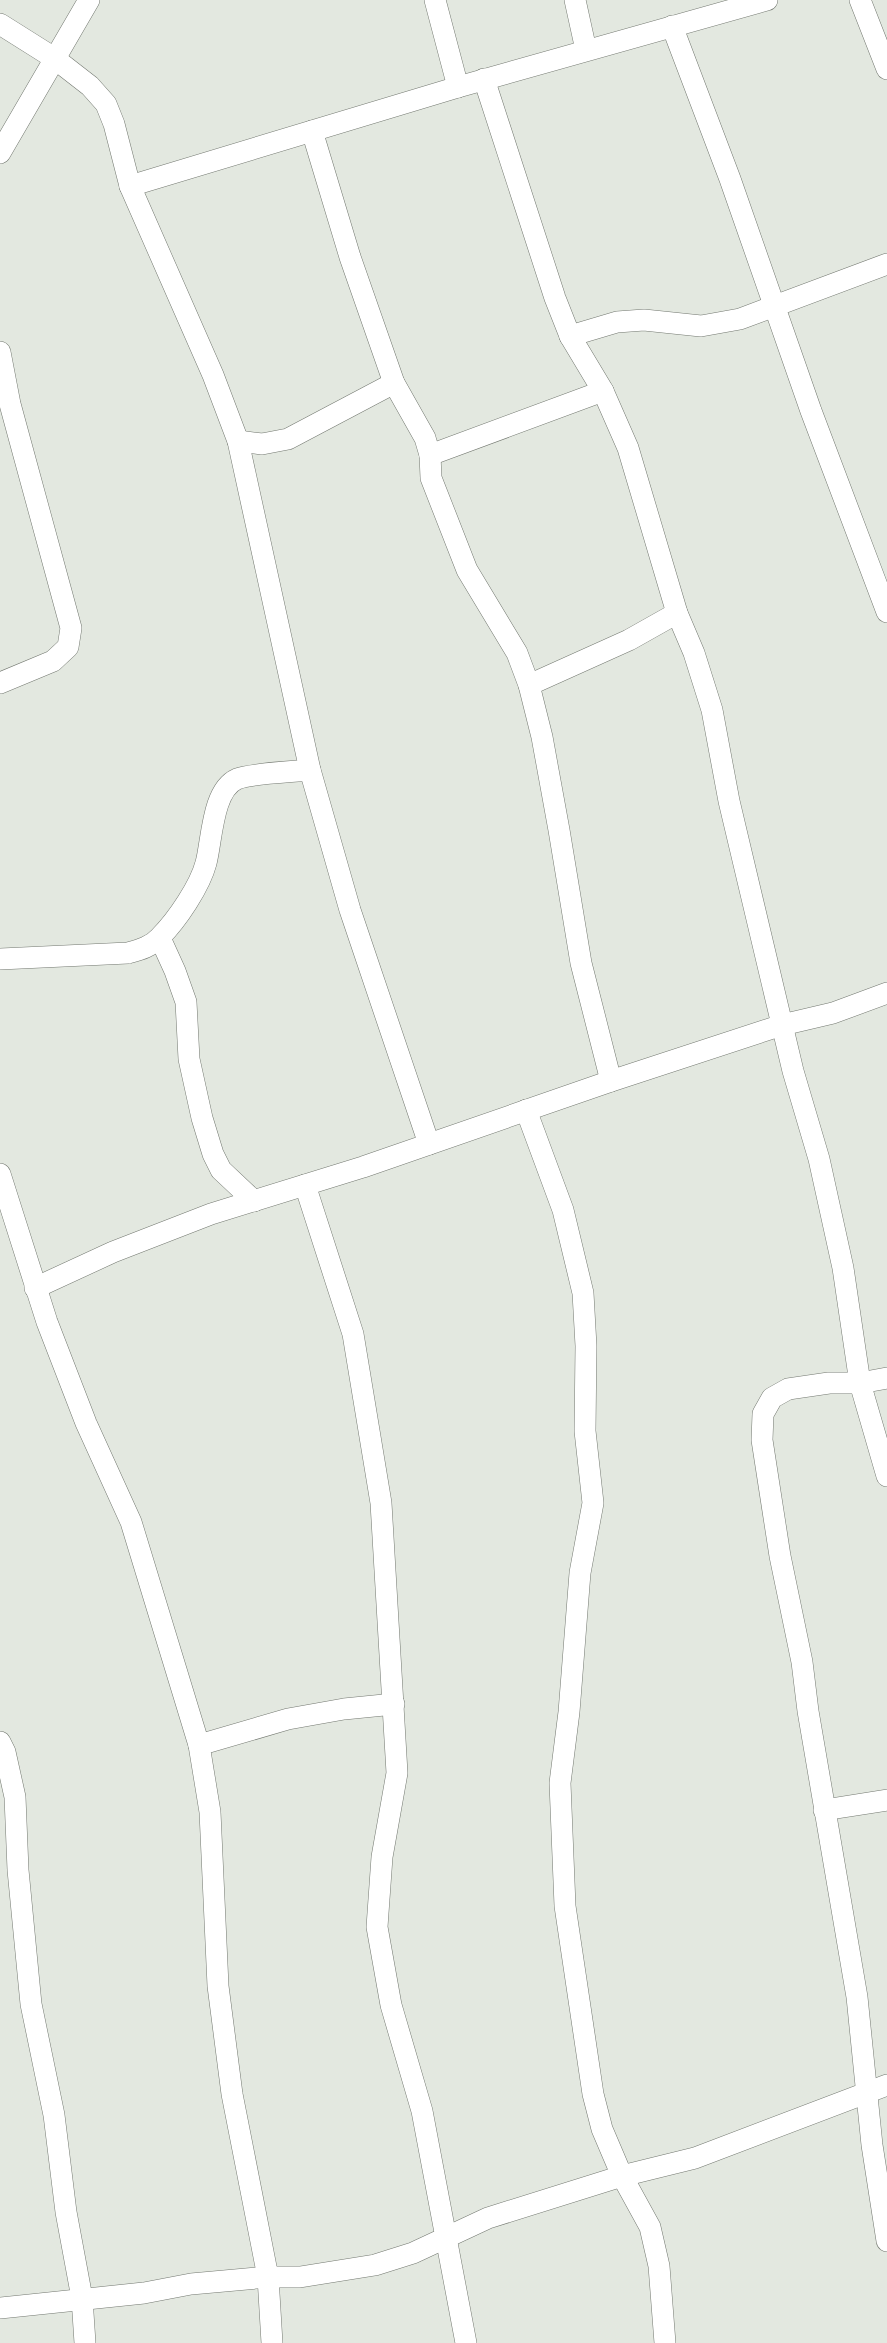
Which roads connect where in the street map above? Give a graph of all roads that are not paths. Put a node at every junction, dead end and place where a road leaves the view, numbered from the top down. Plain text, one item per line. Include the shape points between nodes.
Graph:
1 (89, 0) edge
2 (435, 0) edge
3 (575, 0) edge
4 (767, 0) edge
5 (860, 0) edge
6 (0, 24) edge
7 (672, 26) junction
8 (586, 50) junction
9 (54, 58) junction
10 (887, 69) edge
11 (484, 79) junction
12 (458, 87) junction
13 (312, 131) junction
14 (0, 153) edge
15 (130, 186) junction
16 (887, 264) edge
17 (775, 306) junction
18 (570, 336) junction
19 (0, 352) edge
20 (394, 383) junction
21 (603, 391) junction
22 (238, 441) junction
23 (430, 455) junction
24 (887, 612) edge
25 (677, 614) junction
26 (0, 682) edge
27 (529, 685) junction
28 (310, 770) junction
29 (160, 938) junction
30 (0, 959) edge
31 (887, 993) edge
32 (782, 1025) junction
33 (611, 1081) junction
34 (526, 1110) junction
35 (429, 1144) junction
36 (0, 1173) edge
37 (305, 1185) junction
38 (254, 1201) junction
39 (35, 1287) junction
40 (887, 1378) edge
41 (860, 1383) junction
42 (887, 1476) edge
43 (394, 1704) junction
44 (0, 1742) edge
45 (199, 1745) junction
46 (887, 1800) edge
47 (824, 1810) junction
48 (877, 2088) edge
49 (622, 2176) junction
50 (446, 2238) junction
51 (887, 2241) edge
52 (268, 2277) junction
53 (82, 2298) junction
54 (0, 2308) edge
55 (85, 2343) edge
56 (272, 2343) edge
57 (466, 2343) edge
58 (665, 2343) edge

1 - 9 street
2 - 12 street
3 - 8 street
4 - 7 street
5 - 10 street
6 - 9 street
7 - 8 street
7 - 17 street
8 - 11 street
9 - 14 street
9 - 15 street via 106,104
11 - 12 street
11 - 18 street
12 - 13 street
13 - 15 street
13 - 20 street
15 - 22 street
16 - 17 street
17 - 18 street via 740,320 700,326 644,320 617,322
17 - 24 street
18 - 21 street
19 - 26 street via 10,404 71,628 68,647 53,662
20 - 22 street via 288,439 261,444
20 - 23 street via 425,438
21 - 23 street
21 - 25 street via 628,448
22 - 28 street
23 - 27 street via 431,478 467,570 517,654
25 - 27 street
25 - 32 street via 712,710 729,801
27 - 33 street via 551,783 581,963
28 - 29 street via 238,779 227,786 220,799 207,862 198,884
28 - 35 street via 350,910
29 - 30 street via 146,948 128,953
29 - 38 street via 186,1002 189,1059 213,1154 221,1170
31 - 32 street via 833,1013
32 - 33 street
32 - 41 street via 819,1159 843,1268
33 - 34 street
34 - 35 street
34 - 49 street via 563,1210 583,1293 585,1431 593,1503 577,1602 559,1806 565,1906 578,2010 602,2129
35 - 37 street
36 - 39 street
37 - 38 street
37 - 43 street via 353,1334 369,1418 381,1503
38 - 39 street via 112,1252
39 - 45 street via 86,1423 131,1522
40 - 41 street
41 - 42 street
41 - 47 street via 788,1389 772,1398 763,1414 762,1440 770,1500 802,1662
43 - 45 street via 288,1719
43 - 50 street via 397,1773 382,1857 377,1928 391,2005 422,2111
44 - 53 street via 15,1797 31,2004 54,2115
45 - 52 street via 210,1812 219,1997 232,2094
46 - 47 street
47 - 48 street
48 - 49 street via 695,2158
48 - 51 street via 872,2145
49 - 50 street via 488,2218
49 - 58 street via 650,2227 659,2266
50 - 52 street via 375,2265 300,2277
50 - 57 street
52 - 53 street
52 - 56 street
53 - 54 street
53 - 55 street

